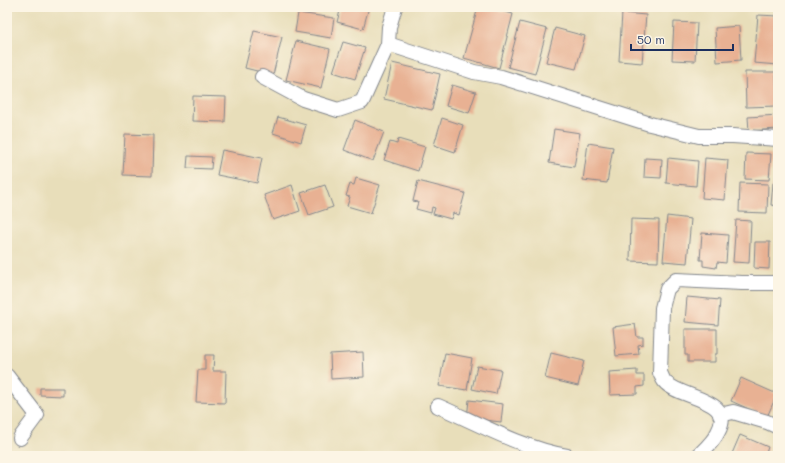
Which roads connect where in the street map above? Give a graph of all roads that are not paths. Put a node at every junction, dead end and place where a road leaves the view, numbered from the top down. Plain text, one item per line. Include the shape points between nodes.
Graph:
1 (394, 7) edge
2 (388, 44) junction
3 (262, 77) dead end
4 (778, 140) edge
5 (778, 283) edge
6 (7, 376) edge
7 (438, 406) dead end
8 (720, 415) junction
9 (778, 427) edge
10 (20, 438) dead end
11 (567, 456) edge
12 (698, 456) edge

1 - 2 street
2 - 3 street via 362,102 338,110 303,99
2 - 4 street via 650,124 699,136
5 - 8 street via 676,280 667,289 662,308 660,372 664,382 712,405 720,410
6 - 10 street via 37,415
7 - 11 street via 510,438
8 - 9 street via 733,412
8 - 12 street via 722,419 718,432

